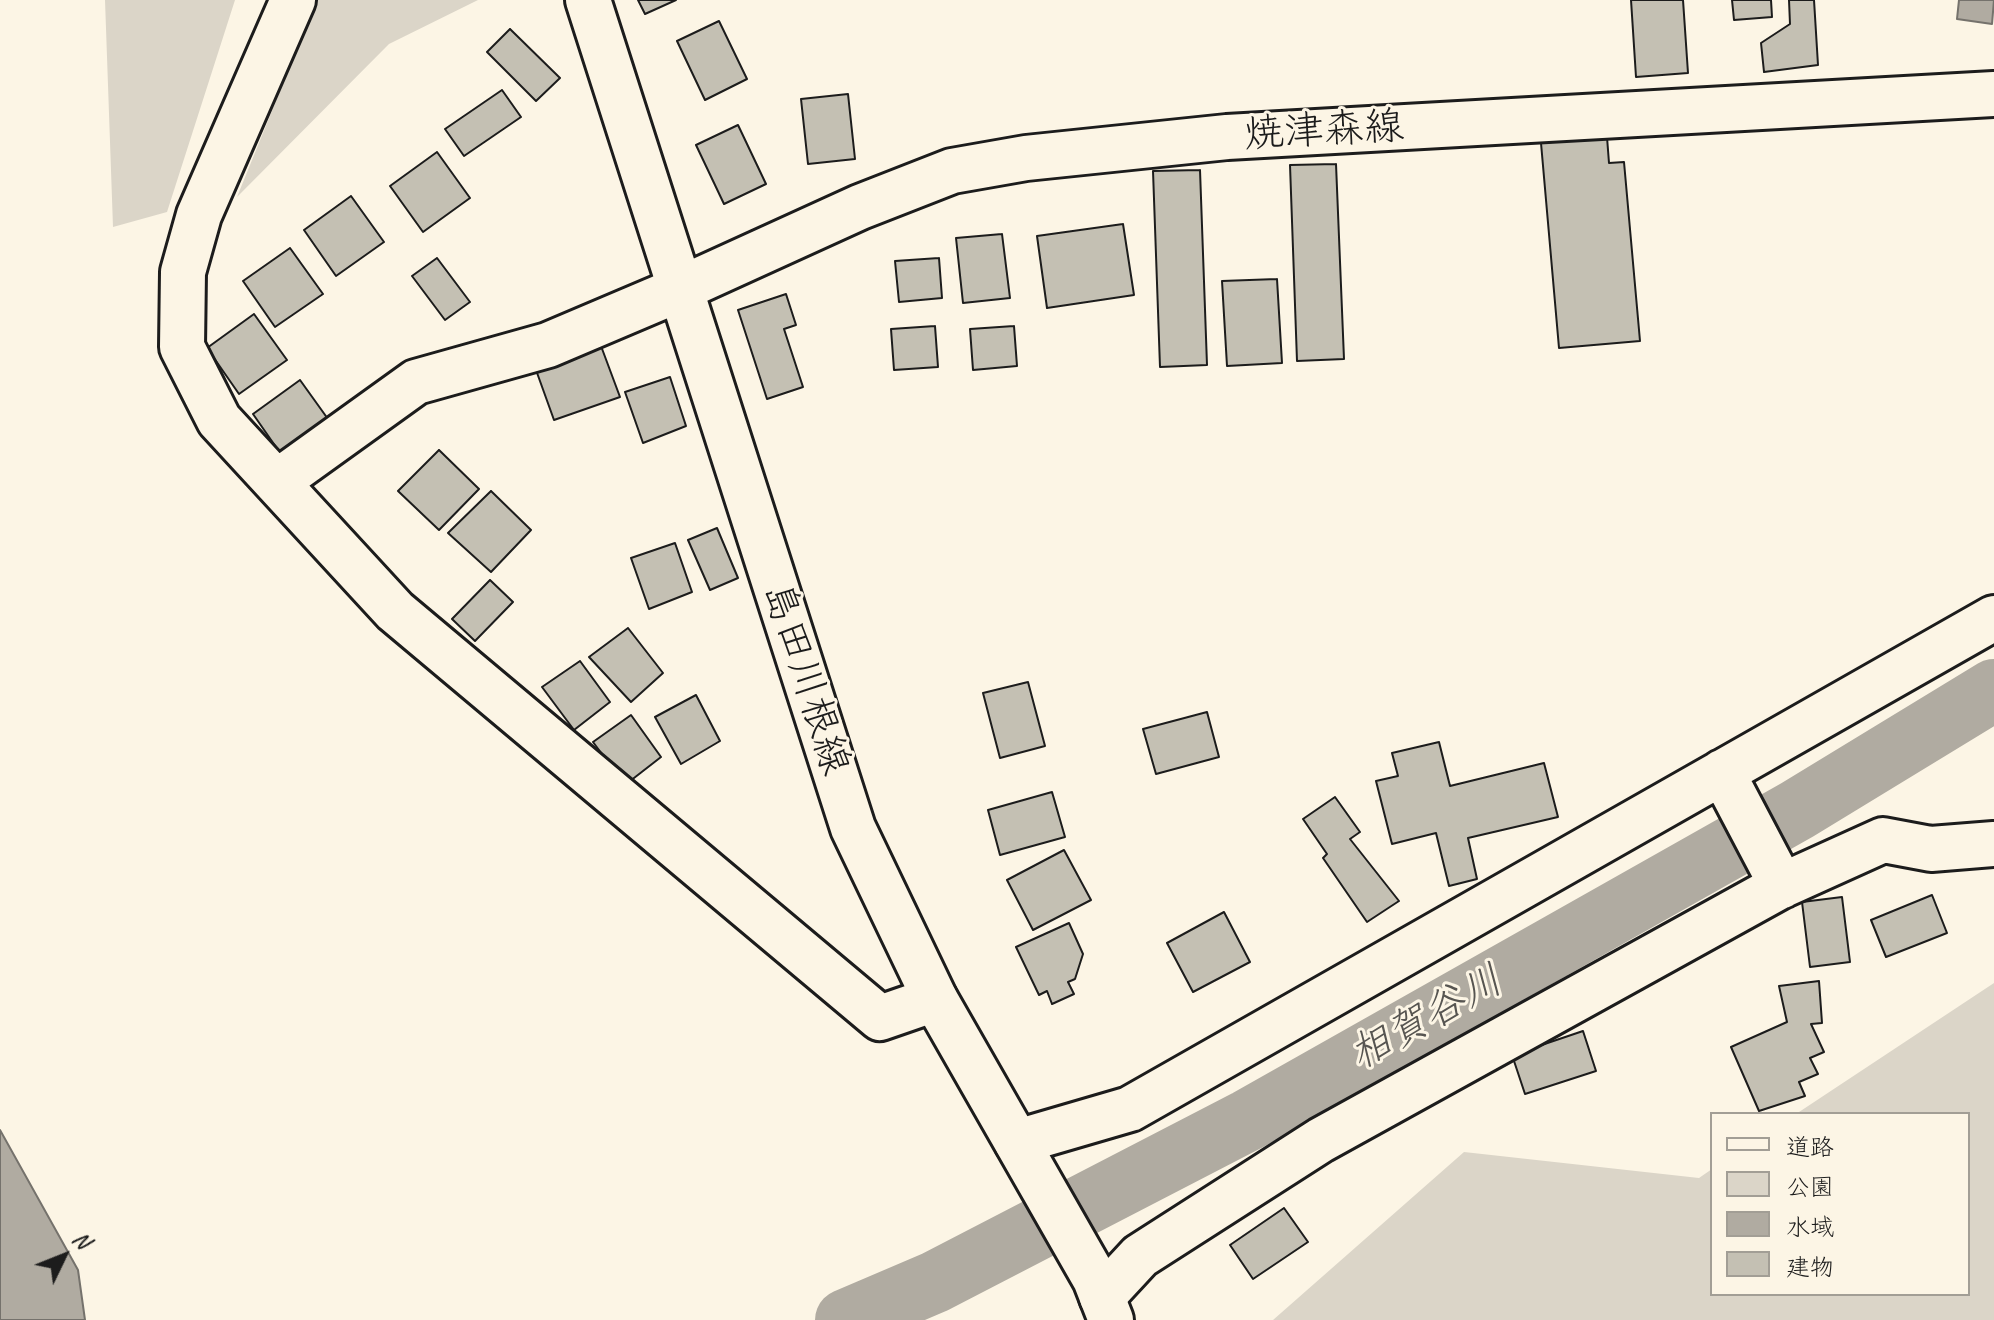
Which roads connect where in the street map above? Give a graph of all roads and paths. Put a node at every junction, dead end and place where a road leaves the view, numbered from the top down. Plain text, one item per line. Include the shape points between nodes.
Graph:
1 (293, 0) edge
2 (588, 0) edge
3 (1994, 94) edge
4 (680, 289) junction
5 (277, 482) junction
6 (1994, 618) edge
7 (1722, 772) junction
8 (1994, 844) edge
9 (1782, 886) junction
10 (935, 999) junction
11 (1017, 1142) junction
12 (1103, 1299) edge

1 - 5 street via 199,215 183,272 182,347 219,420
2 - 4 street, 島田川根線
3 - 4 street, 焼津森線 via 1227,137 1026,158 952,171
4 - 5 street, 焼津森線 via 548,345 416,382
4 - 10 street, 島田川根線 via 853,828
5 - 10 street via 395,611 880,1018
6 - 7 street
7 - 9 street
7 - 11 street via 1130,1109
8 - 9 street via 1931,849 1883,840
9 - 12 street via 1321,1140 1140,1256
10 - 11 street, 島田川根線
11 - 12 street, 島田川根線

